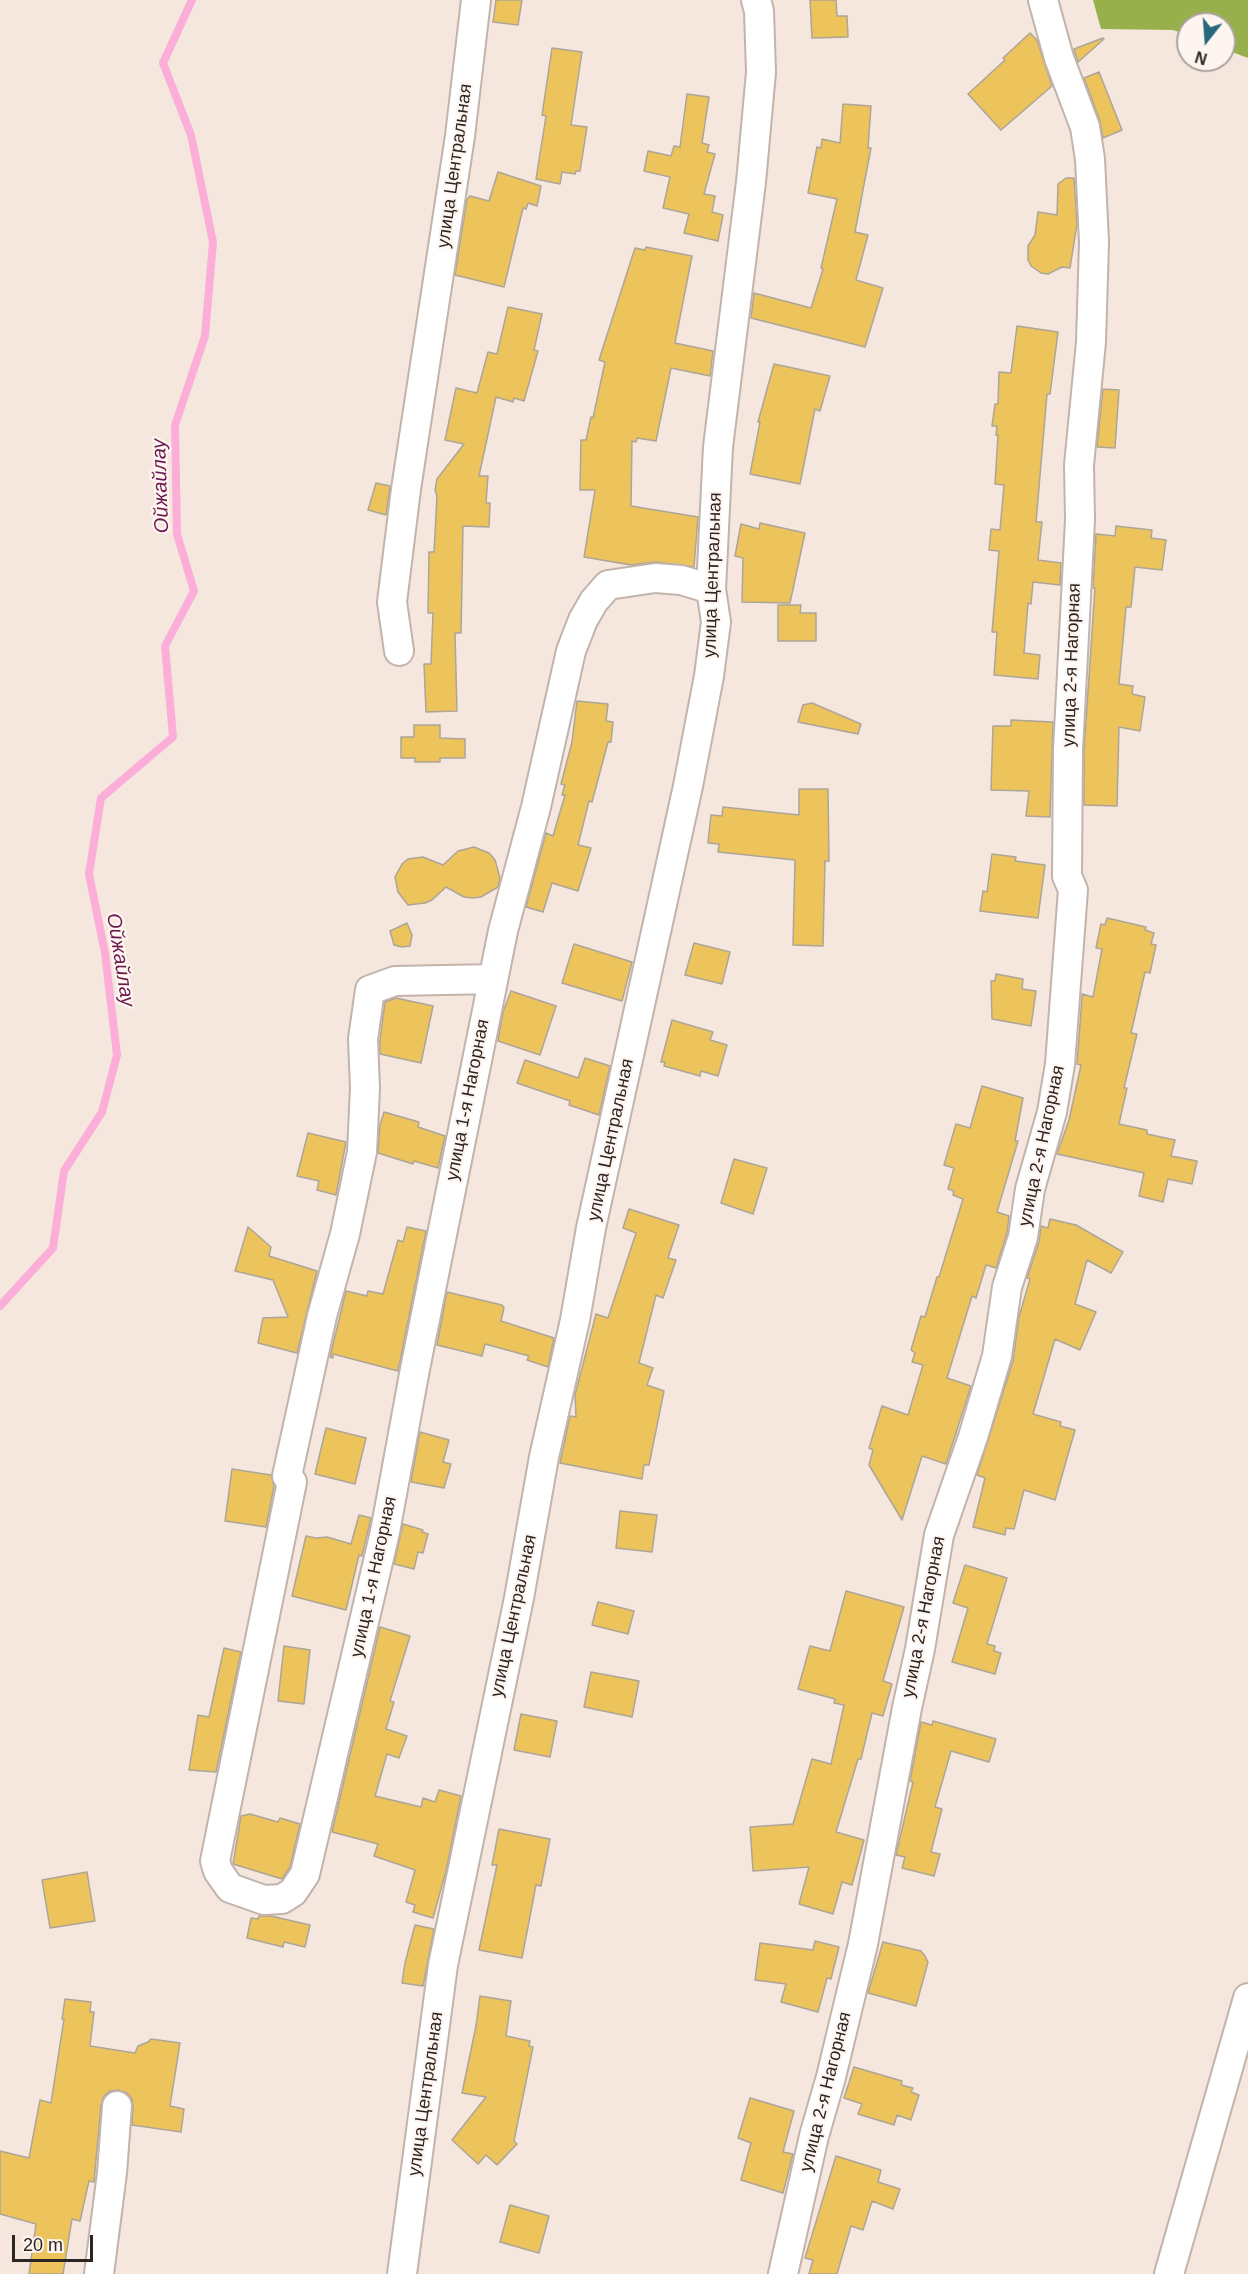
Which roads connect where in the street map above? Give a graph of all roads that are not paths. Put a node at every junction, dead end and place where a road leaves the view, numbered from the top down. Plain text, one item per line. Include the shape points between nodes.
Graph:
1 (476, 0) edge
2 (756, 0) edge
3 (1044, 0) edge
4 (711, 589) junction
5 (399, 651) dead end
6 (493, 979) junction
7 (1248, 1998) edge
8 (117, 2106) dead end
9 (99, 2274) edge
10 (402, 2274) edge
11 (783, 2274) edge
12 (1169, 2274) edge

1 - 5 street, улица Центральная via 459,147 392,602
2 - 4 street, улица Центральная via 761,72 718,447
3 - 11 street, улица 2-я Нагорная via 1059,58 1085,127 1094,242 1091,342 1079,465 1080,520 1068,750 1067,876 1073,890 1060,1064 1052,1112 1030,1189 1023,1237 1008,1287 997,1356 939,1535 863,1944
4 - 6 street, улица 1-я Нагорная via 672,579 627,580 608,585 583,620 571,651
4 - 10 street, улица Центральная via 716,622 711,666 688,786 591,1228 443,1965
6 - 6 street, улица 1-я Нагорная via 395,981 370,990 363,1039 365,1088 358,1176 286,1476 292,1482 215,1861 230,1888 264,1900 282,1899 293,1892 305,1874 382,1544
7 - 12 street
8 - 9 street

